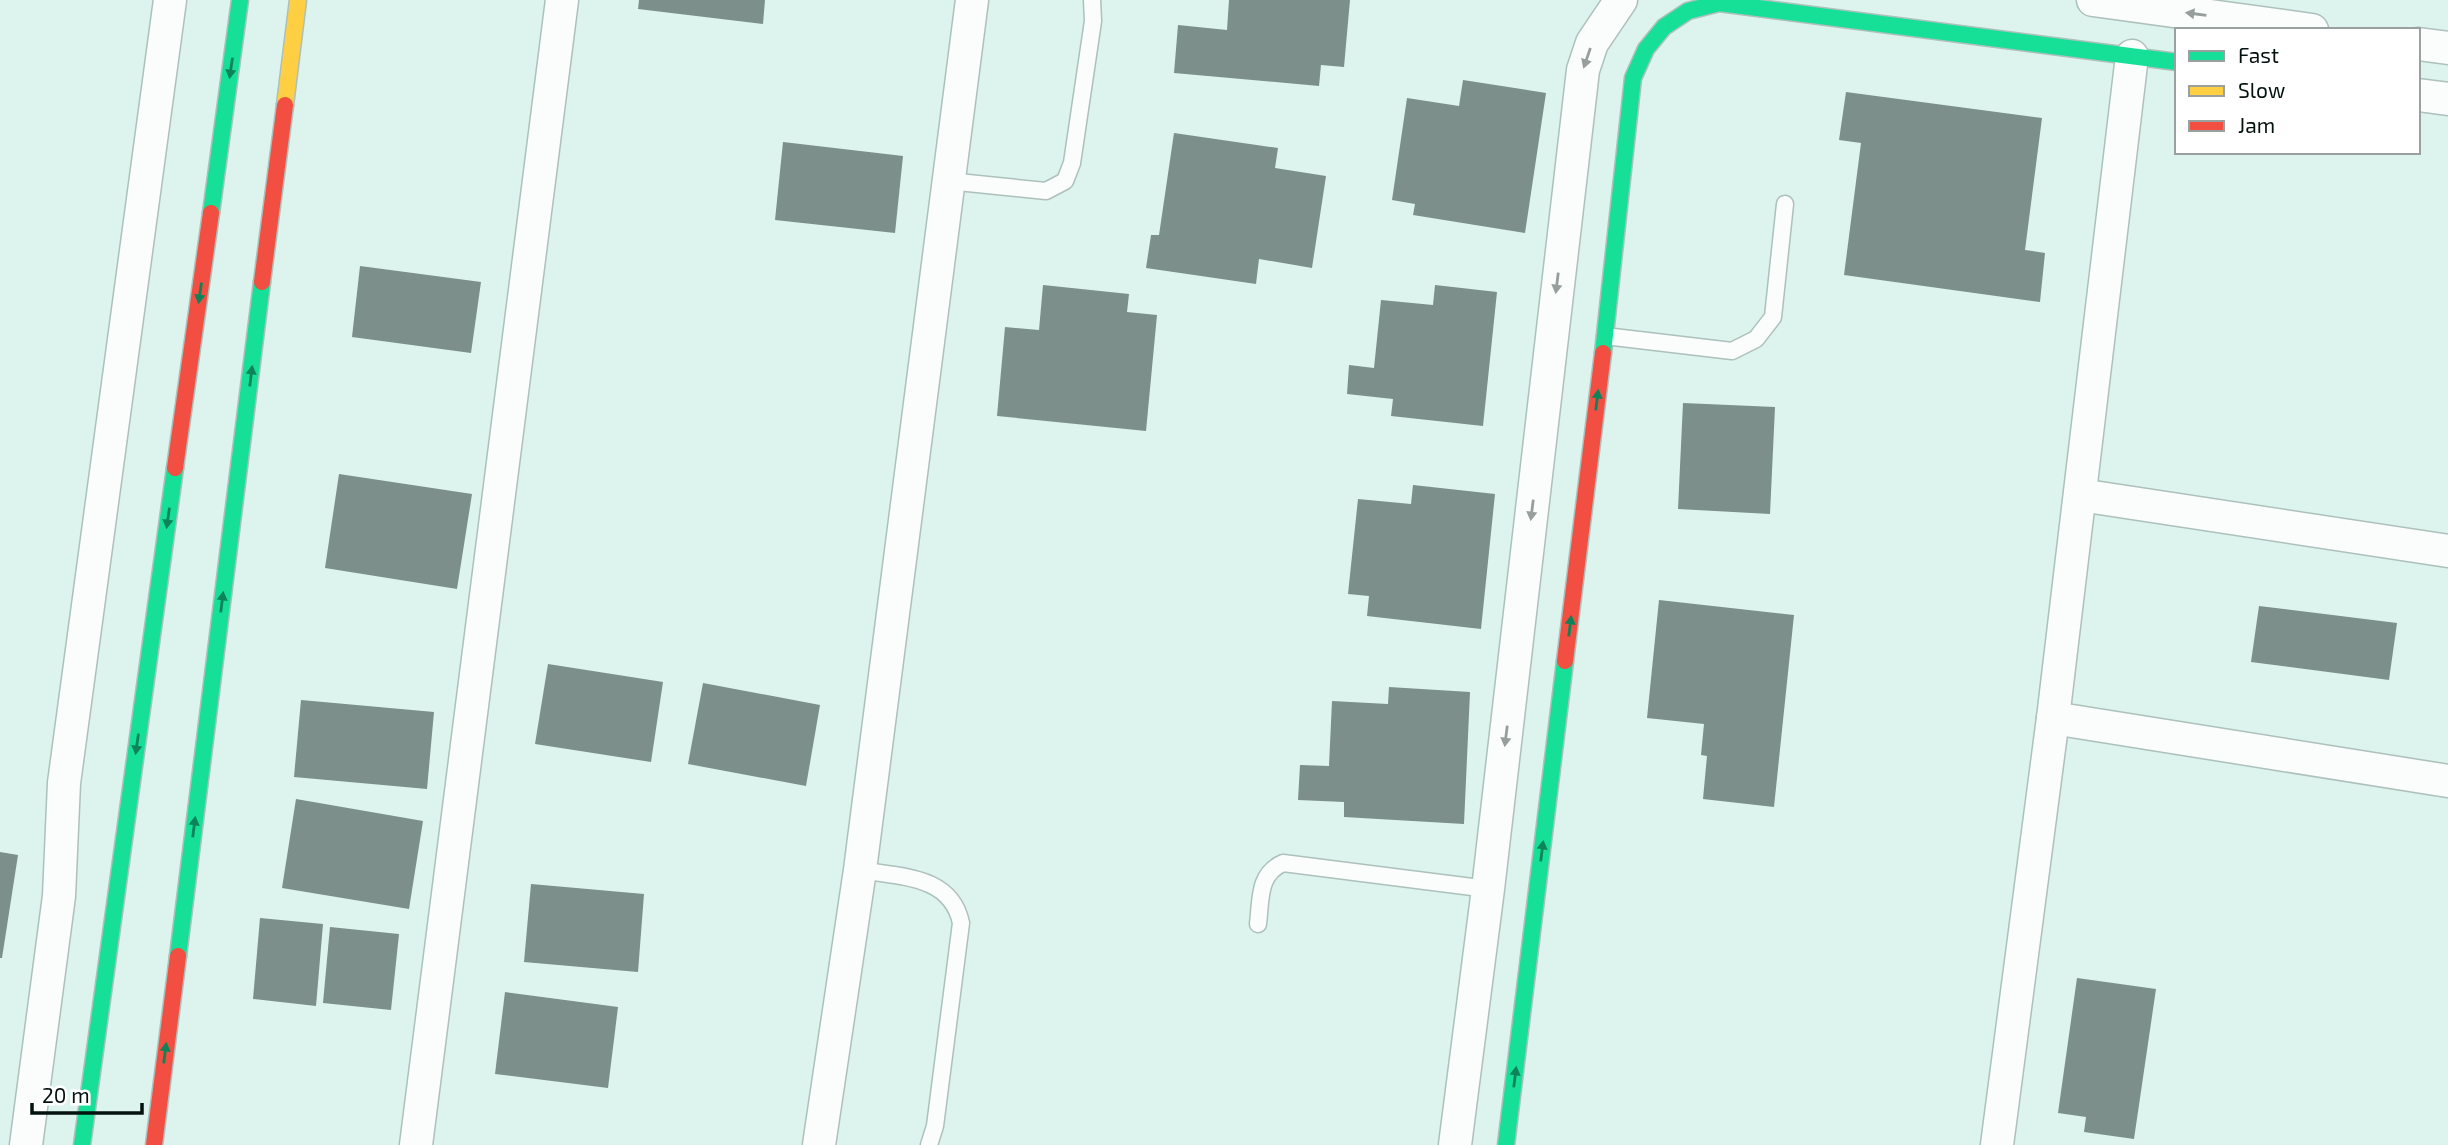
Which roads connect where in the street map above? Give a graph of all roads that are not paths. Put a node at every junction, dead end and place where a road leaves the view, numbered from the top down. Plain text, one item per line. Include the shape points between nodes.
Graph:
1 (170, 0) edge
2 (240, 0) edge
3 (298, 0) edge
4 (562, 0) edge
5 (972, 0) edge
6 (1092, 0) edge
7 (1621, 0) edge
8 (2093, 0) edge
9 (2297, 28) edge
10 (2420, 44) edge
11 (2448, 48) edge
12 (2132, 56) junction
13 (2175, 62) edge
14 (2420, 95) edge
15 (2448, 99) edge
16 (948, 181) junction
17 (1785, 204) dead end
18 (1605, 335) junction
19 (2080, 495) junction
20 (2448, 551) edge
21 (2053, 718) junction
22 (2448, 781) edge
23 (860, 870) junction
24 (1489, 889) junction
25 (1258, 923) dead end
26 (26, 1145) edge
27 (82, 1145) edge
28 (154, 1145) edge
29 (416, 1145) edge
30 (819, 1145) edge
31 (929, 1145) edge
32 (1455, 1145) edge
33 (1506, 1145) edge
34 (1997, 1145) edge

1 - 26 street via 64,783 60,896
2 -> 27 main road
28 -> 3 main road
4 - 29 street
5 - 16 street
6 - 16 lane via 1093,21 1072,163 1065,181 1046,191
7 -> 24 street via 1597,34 1583,70
9 -> 8 street
10 - 11 street
12 - 13 main road
12 - 18 main road via 1719,3 1678,15 1648,43 1633,79
12 - 19 street
14 - 15 street
16 - 23 street
17 - 18 lane via 1773,317 1756,339 1732,351
33 -> 18 main road
19 - 20 street
19 - 21 street
21 - 22 street
21 - 34 street
23 - 30 street
23 - 31 lane via 927,881 946,892 959,911 935,1126
24 - 25 lane via 1283,863 1264,877
24 - 32 street

